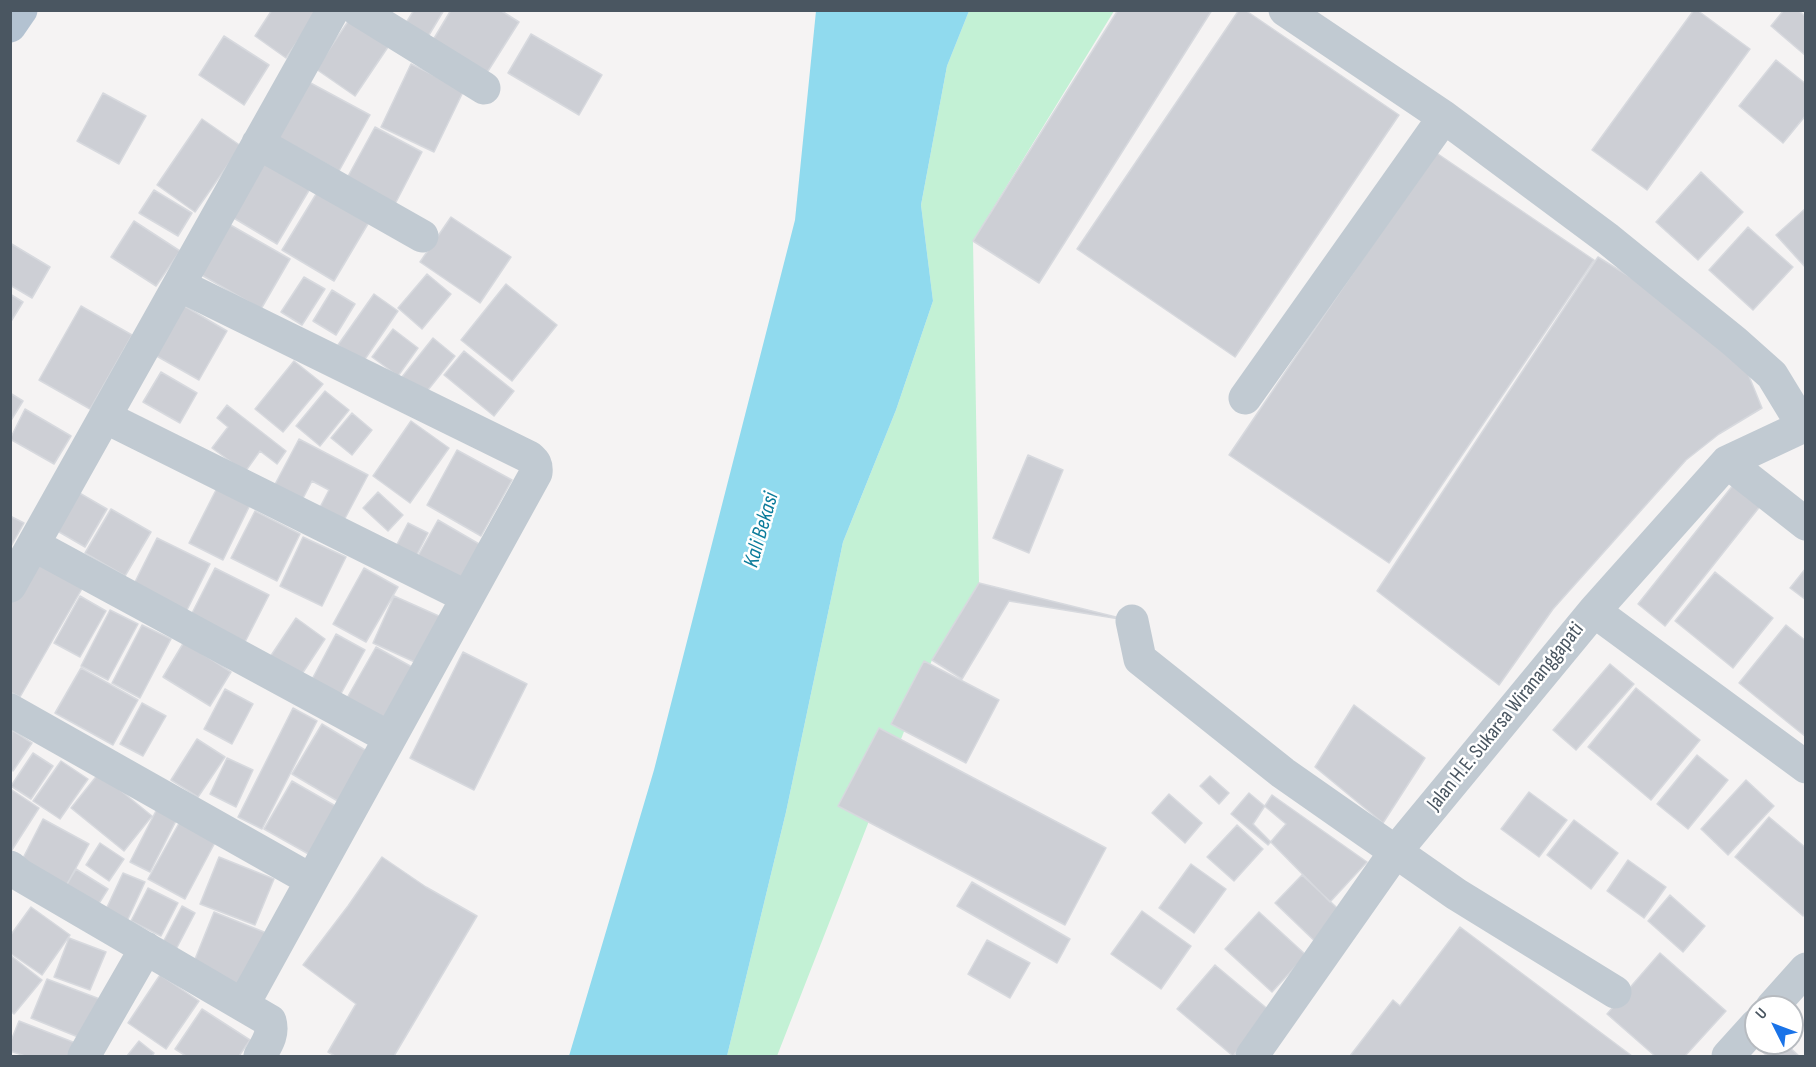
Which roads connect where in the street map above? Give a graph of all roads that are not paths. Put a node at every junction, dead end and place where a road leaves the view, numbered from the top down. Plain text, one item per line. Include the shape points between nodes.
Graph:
1 (21, 10) edge
2 (333, 10) edge
3 (358, 10) edge
4 (1285, 10) edge
5 (10, 26) edge
6 (484, 88) dead end
7 (1444, 117) junction
8 (258, 143) junction
9 (422, 236) dead end
10 (179, 285) junction
11 (1245, 398) dead end
12 (105, 417) junction
13 (1804, 425) edge
14 (1727, 462) junction
15 (1806, 524) edge
16 (34, 544) junction
17 (10, 586) edge
18 (467, 597) junction
19 (1594, 611) junction
20 (1132, 621) dead end
21 (10, 710) edge
22 (390, 738) junction
23 (1806, 767) edge
24 (1396, 851) junction
25 (14, 878) edge
26 (311, 880) junction
27 (146, 948) junction
28 (1806, 969) edge
29 (1615, 992) dead end
30 (1783, 995) edge
31 (243, 1005) junction
32 (1744, 1038) edge
33 (84, 1056) edge
34 (260, 1056) edge
35 (1252, 1056) edge
36 (1728, 1056) edge

1 - 5 main road
2 - 8 street
3 - 6 street
4 - 7 street
7 - 11 street
7 - 13 street via 1608,239 1736,342 1772,375
8 - 9 street
8 - 10 street
10 - 12 street
10 - 18 street via 535,463 536,473
12 - 16 street
12 - 18 street
13 - 14 street, Jalan H.E. Sukarsa Wirananggapati
14 - 15 street
14 - 19 street, Jalan H.E. Sukarsa Wirananggapati
16 - 17 street
16 - 22 street
18 - 22 street
19 - 23 street
19 - 24 street, Jalan H.E. Sukarsa Wirananggapati
20 - 24 street via 1140,659 1283,772
21 - 26 street
22 - 26 street
24 - 29 street via 1456,894
24 - 35 street, Jalan H.E. Sukarsa Wirananggapati
25 - 27 street
26 - 31 street
27 - 31 street
27 - 33 street
28 - 30 street
31 - 34 street via 270,1021 270,1038
32 - 36 street

